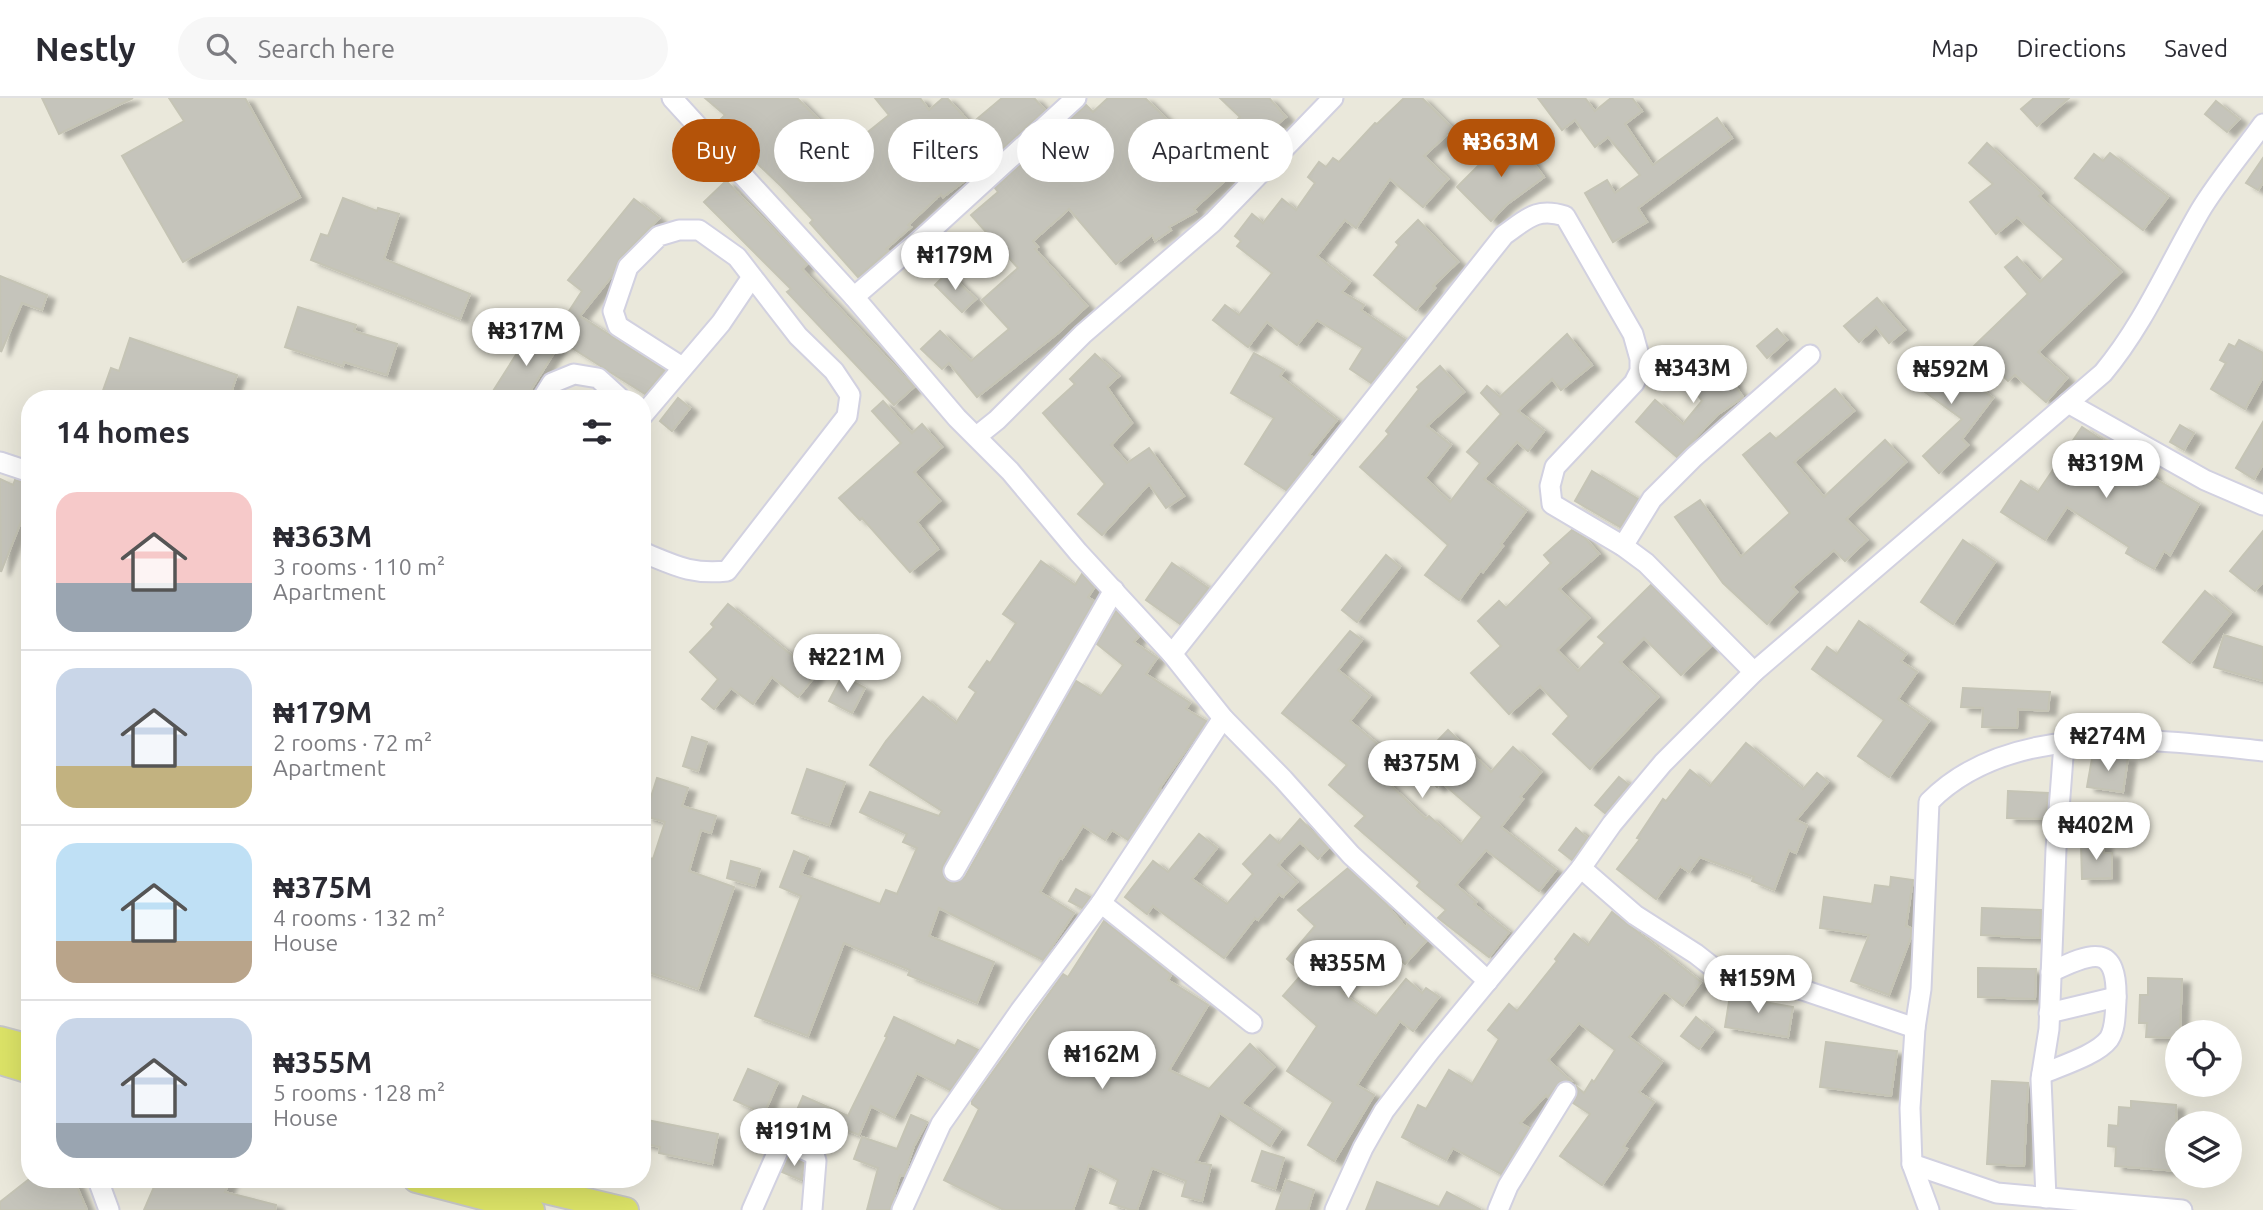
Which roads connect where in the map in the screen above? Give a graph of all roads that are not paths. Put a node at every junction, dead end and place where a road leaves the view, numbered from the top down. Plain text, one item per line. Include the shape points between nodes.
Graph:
1 (672, 98) edge
2 (1076, 98) edge
3 (1333, 98) edge
4 (2263, 124) edge
5 (752, 277) junction
6 (854, 297) junction
7 (1810, 355) dead end
8 (682, 367) junction
9 (548, 390) edge
10 (611, 390) edge
11 (2068, 403) junction
12 (651, 405) edge
13 (977, 436) junction
14 (0, 462) edge
15 (21, 469) edge
16 (2263, 505) edge
17 (1623, 546) junction
18 (651, 556) edge
19 (1114, 590) junction
20 (1172, 654) junction
21 (1754, 672) junction
22 (1223, 718) junction
23 (2064, 744) junction
24 (2263, 751) edge
25 (1581, 868) junction
26 (954, 872) dead end
27 (1101, 903) junction
28 (2051, 972) junction
29 (1488, 981) junction
30 (2116, 997) junction
31 (2049, 1013) junction
32 (1252, 1023) dead end
33 (1915, 1028) junction
34 (0, 1039) edge
35 (21, 1045) edge
36 (0, 1062) edge
37 (21, 1068) edge
38 (2042, 1074) junction
39 (1566, 1092) dead end
40 (1912, 1164) junction
41 (101, 1188) edge
42 (447, 1188) edge
43 (533, 1188) edge
44 (2056, 1202) edge
45 (109, 1210) edge
46 (532, 1210) edge
47 (625, 1210) edge
48 (752, 1210) edge
49 (811, 1210) edge
50 (902, 1210) edge
51 (1335, 1210) edge
52 (1498, 1210) edge
53 (1929, 1210) edge
54 (2182, 1210) edge

1 - 6 street
2 - 6 street
3 - 13 street via 1213,222 1083,334
4 - 11 street via 2201,210 2124,348
5 - 8 street via 721,323
5 - 8 street via 737,257 699,230 659,236 628,267 612,311 618,326
5 - 18 street via 797,336 845,387 850,395 847,416 727,571 687,571
6 - 13 street via 921,378
7 - 17 street via 1652,499
8 - 12 street
9 - 10 street via 552,383 574,374 598,378
11 - 16 street via 2204,480
11 - 21 street
13 - 19 street
14 - 15 street
17 - 20 street via 1552,504 1550,486 1555,467 1634,383 1640,359 1633,334 1565,216 1535,213 1504,236
17 - 21 street via 1646,563
19 - 20 street
19 - 26 street
20 - 22 street
21 - 25 street via 1663,763
22 - 27 street
22 - 29 street via 1351,855
23 - 24 street via 2130,740
23 - 28 street
23 - 33 street via 2028,748 1978,768 1946,785 1929,802 1921,989
25 - 29 street
25 - 33 street via 1635,915 1719,972 1806,991
27 - 32 street
27 - 50 street via 941,1124
28 - 30 street via 2082,957 2099,957 2114,972
28 - 31 street
29 - 51 street via 1384,1111
30 - 31 street
30 - 38 street via 2115,1024 2109,1038 2095,1050
31 - 38 street
33 - 40 street
34 - 35 main road
36 - 37 main road
38 - 44 street via 2040,1096
39 - 52 street
40 - 44 street via 1997,1193
40 - 53 street
41 - 45 street
42 - 46 main road
43 - 47 main road
44 - 54 street
48 - 49 street via 778,1151 790,1143 814,1154

